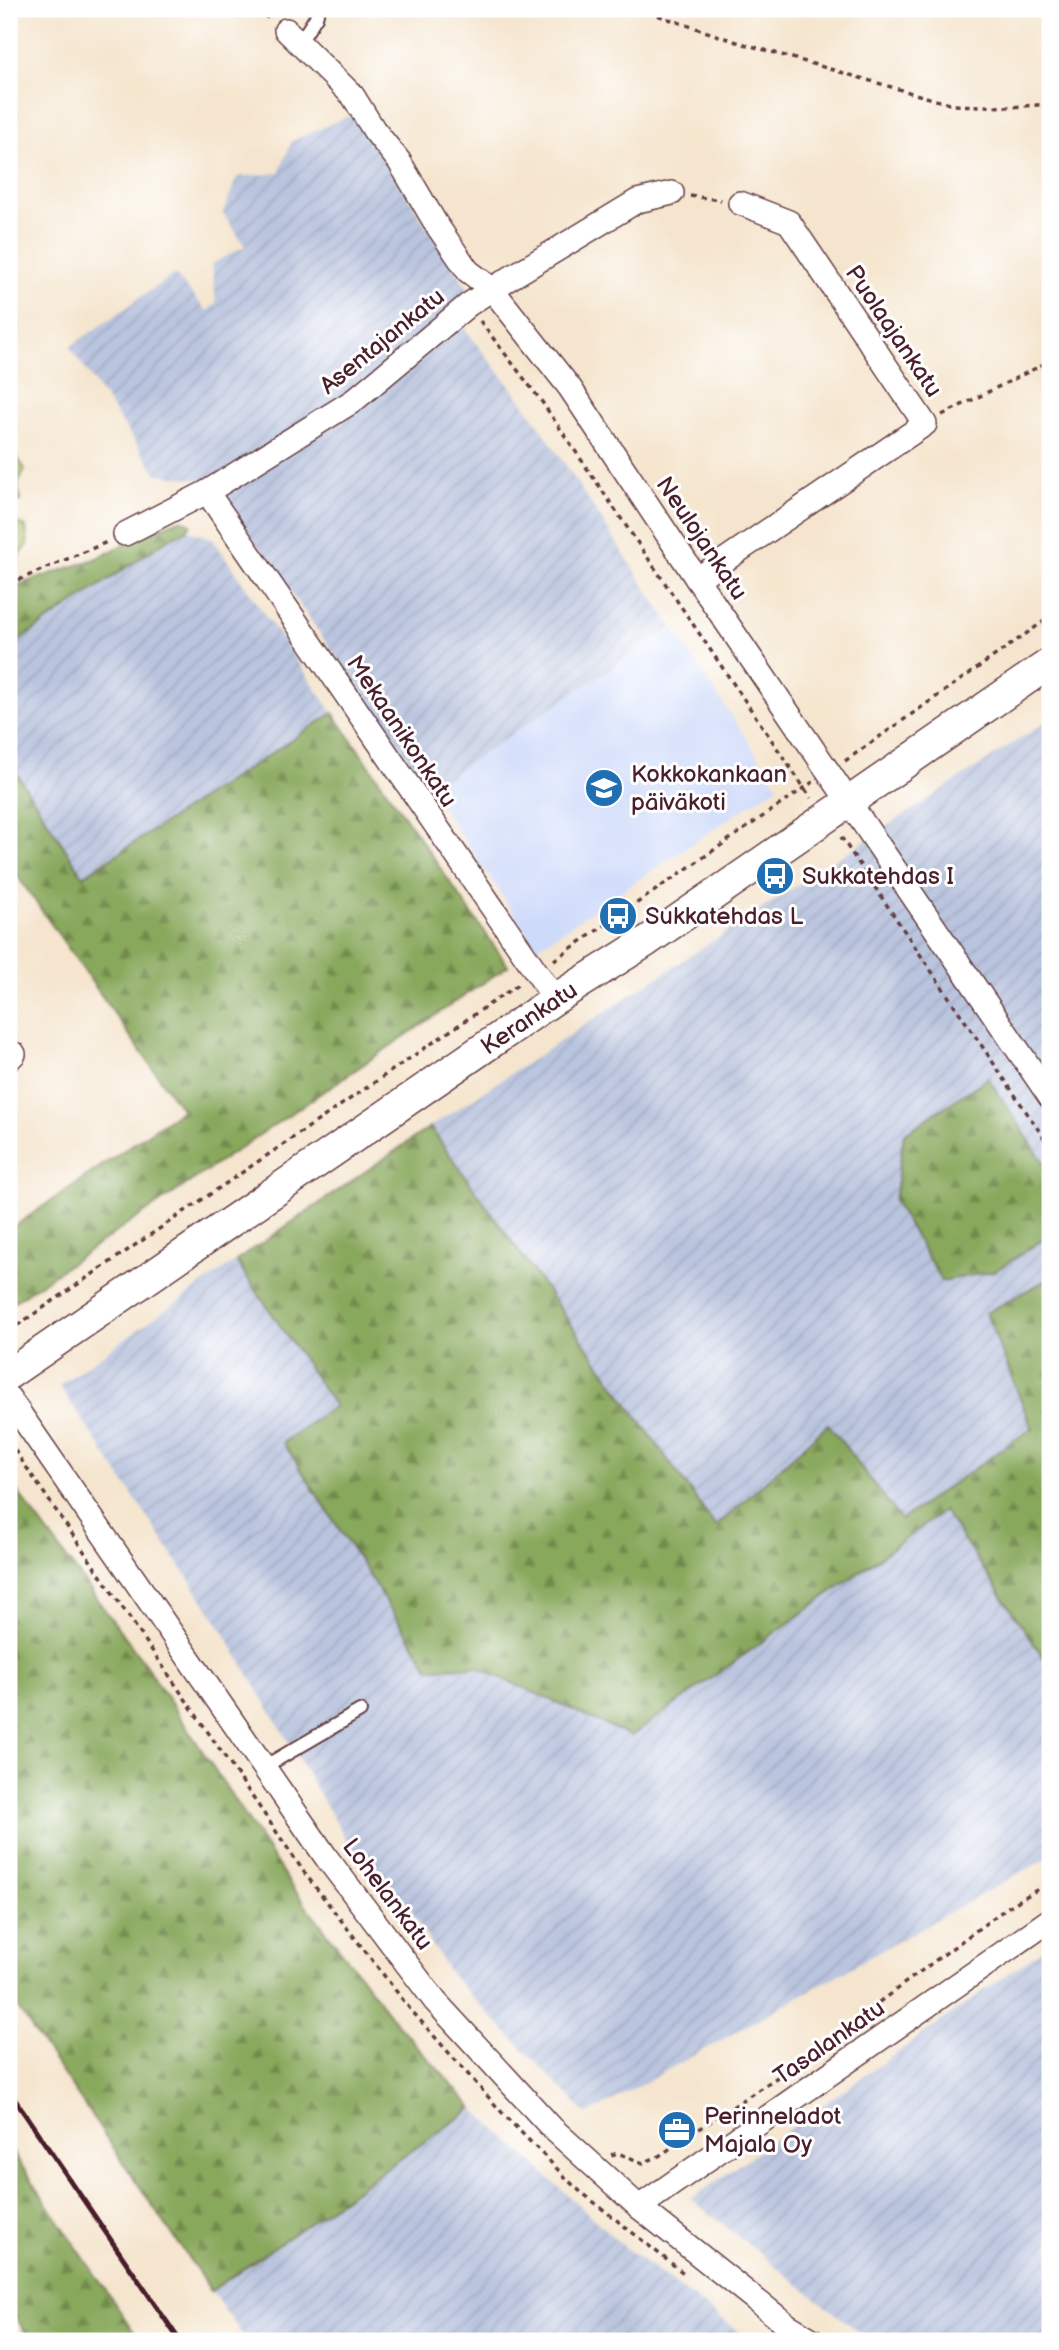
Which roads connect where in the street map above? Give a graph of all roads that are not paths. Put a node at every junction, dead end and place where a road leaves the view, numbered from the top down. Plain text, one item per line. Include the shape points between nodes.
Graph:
1 (318, 9) edge
2 (293, 36) joint
3 (672, 193) road end
4 (740, 203) road end
5 (492, 289) junction
6 (207, 492) junction
7 (125, 534) road end
8 (697, 579) junction
9 (1050, 663) edge
10 (837, 808) junction
11 (555, 999) junction
12 (1050, 1097) edge
13 (9, 1374) edge
14 (9, 1398) edge
15 (360, 1712) dead end
16 (264, 1767) junction
17 (1050, 1920) edge
18 (639, 2207) junction
19 (814, 2341) edge

1 - 2 lane via 316,17
2 - 5 street, Neulojankatu via 353,96 468,271
3 - 5 street, Asentajankatu via 637,201
4 - 8 street, Puolaajankatu via 789,222 925,424
5 - 6 street, Asentajankatu via 353,401
5 - 8 street, Neulojankatu via 570,388
6 - 7 street, Asentajankatu
6 - 11 street, Mekaanikonkatu
8 - 10 street, Neulojankatu
9 - 10 street, Kerankatu
10 - 11 street, Kerankatu via 647,941
10 - 12 street, Neulojankatu
11 - 13 street, Kerankatu
14 - 16 street, Lohelankatu
15 - 16 lane
16 - 18 street, Lohelankatu via 435,2001 552,2128
17 - 18 street, Tasalankatu
18 - 19 street, Lohelankatu via 786,2324

